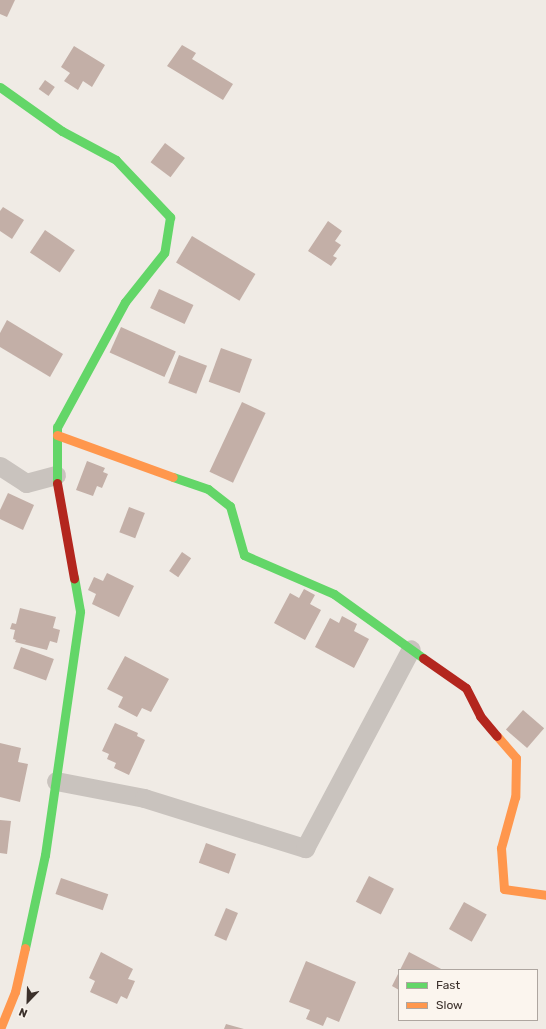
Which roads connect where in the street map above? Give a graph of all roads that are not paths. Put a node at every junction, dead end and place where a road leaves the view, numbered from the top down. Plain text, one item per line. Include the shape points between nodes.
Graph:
1 (0, 87) edge
2 (57, 435) junction
3 (0, 466) edge
4 (56, 475) junction
5 (411, 649) junction
6 (56, 781) junction
7 (546, 895) edge
8 (0, 1029) edge

1 - 2 street via 62,130 116,160 170,217 164,253 126,302 57,426
2 - 4 street
2 - 5 street via 208,489 230,506 244,555 334,594
3 - 4 street via 26,483
4 - 6 street via 80,611
5 - 6 street via 304,848 144,798
5 - 7 street via 466,688 480,716 516,758 516,797 501,848 504,889
6 - 8 street via 44,855 15,992

